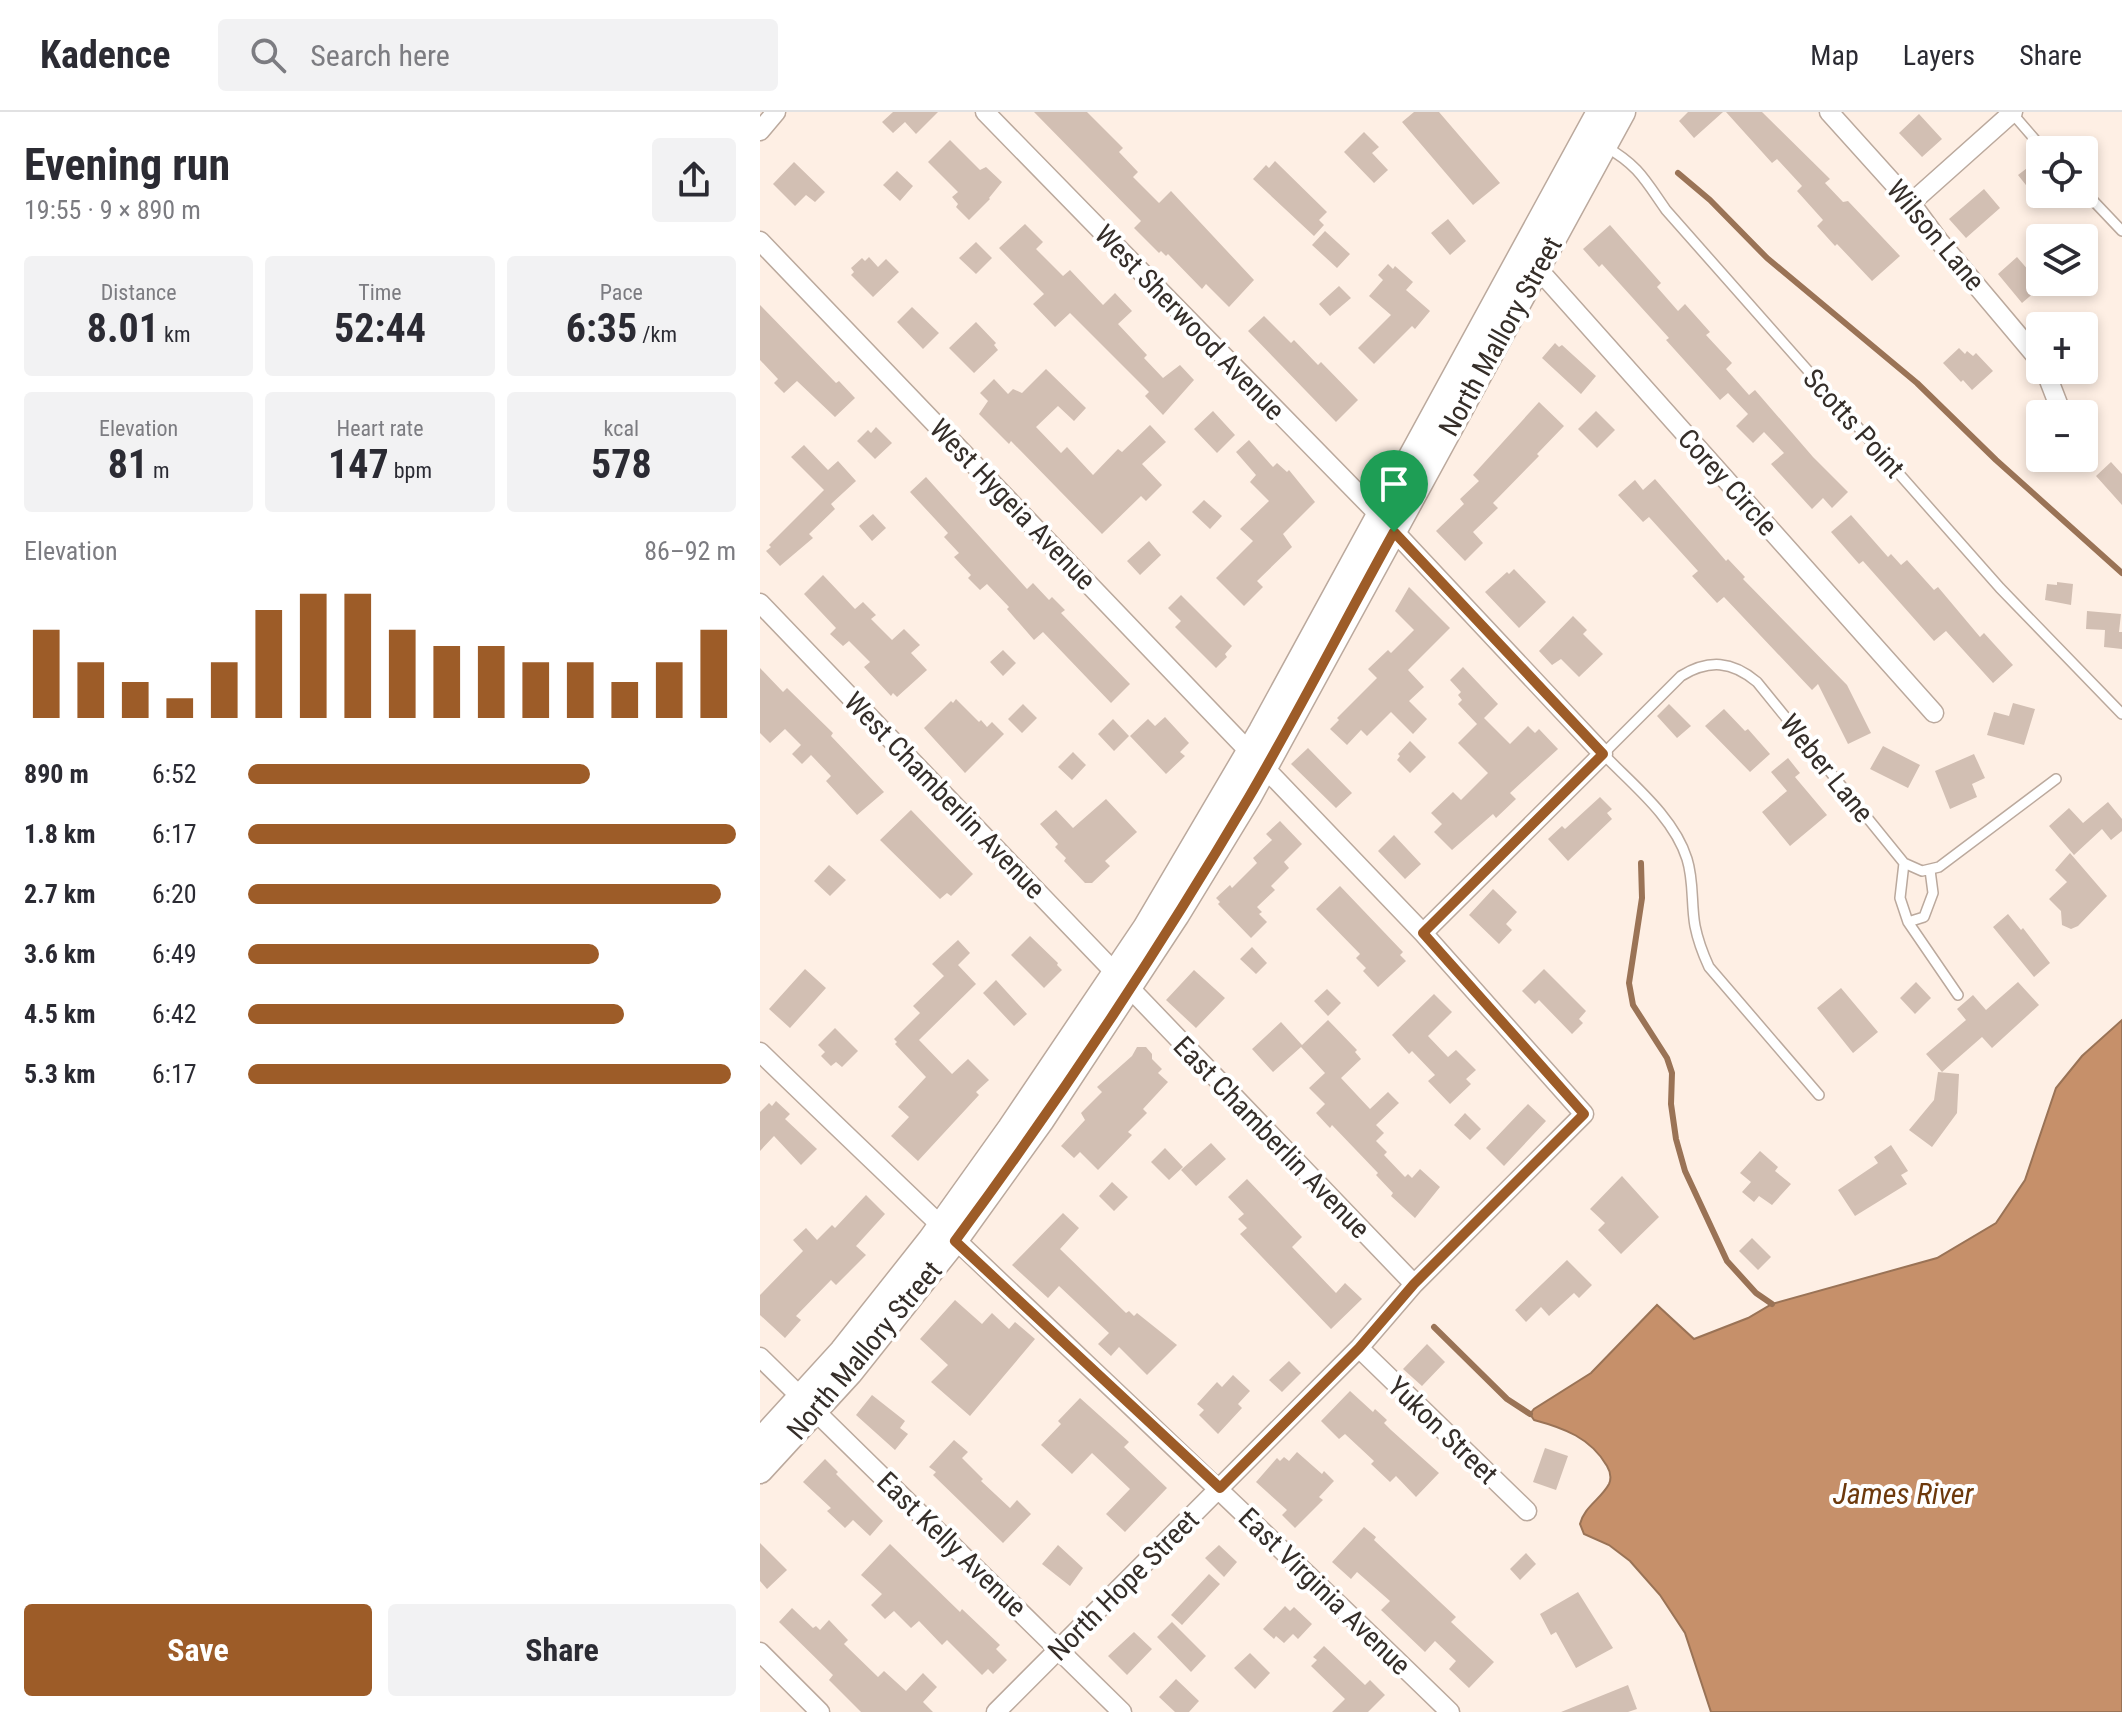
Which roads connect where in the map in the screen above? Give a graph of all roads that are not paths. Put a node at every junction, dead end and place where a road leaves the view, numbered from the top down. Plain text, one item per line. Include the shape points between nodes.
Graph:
1 (776, 112) edge
2 (985, 112) edge
3 (1599, 112) edge
4 (1623, 112) edge
5 (1829, 112) edge
6 (2012, 112) edge
7 (760, 131) edge
8 (2032, 136) edge
9 (1595, 142) junction
10 (1911, 203) junction
11 (2098, 206) edge
12 (2122, 231) edge
13 (760, 241) edge
14 (1530, 260) junction
15 (2026, 344) edge
16 (1386, 523) junction
17 (760, 603) edge
18 (1934, 713) dead end
19 (2122, 714) edge
20 (1603, 754) junction
21 (1257, 760) junction
22 (2056, 779) dead end
23 (1904, 863) junction
24 (1930, 870) junction
25 (1908, 922) junction
26 (1423, 933) junction
27 (1122, 981) junction
28 (1958, 995) dead end
29 (760, 1052) edge
30 (1819, 1095) dead end
31 (1584, 1114) joint
32 (947, 1234) junction
33 (1414, 1284) junction
34 (1359, 1348) junction
35 (760, 1357) edge
36 (807, 1404) junction
37 (760, 1441) edge
38 (760, 1471) edge
39 (1220, 1488) junction
40 (1527, 1511) dead end
41 (1058, 1648) junction
42 (760, 1652) edge
43 (820, 1712) edge
44 (996, 1712) edge
45 (1122, 1712) edge
46 (1450, 1712) edge

1 - 7 street
2 - 16 street, West Sherwood Avenue
3 - 9 main road, North Mallory Street
4 - 9 main road, North Mallory Street
5 - 10 street, Wilson Lane
6 - 8 lane
6 - 10 street
9 - 14 main road, North Mallory Street
9 - 19 lane, Scotts Point via 1638,170 1666,210 2000,588
10 - 15 street, Wilson Lane
11 - 12 lane
13 - 21 street, West Hygeia Avenue
14 - 16 main road, North Mallory Street
14 - 18 street, Corey Circle
16 - 20 street, West Sherwood Avenue
16 - 21 main road, North Mallory Street
17 - 27 street, West Chamberlin Avenue
20 - 23 lane, Weber Lane via 1681,676 1708,664 1734,667 1757,682
20 - 26 street
20 - 30 lane via 1658,811 1683,848 1700,948 1709,967
21 - 26 street, West Hygeia Avenue
21 - 27 main road, North Mallory Street via 1214,856
22 - 24 lane
23 - 24 lane
23 - 25 lane via 1900,898
24 - 25 lane via 1933,893 1924,917
25 - 28 lane
26 - 31 street, West Hygeia Avenue
27 - 32 main road, North Mallory Street via 1042,1120
27 - 33 street, East Chamberlin Avenue
29 - 32 street, East Virginia Avenue
31 - 33 street, North Hope Street
32 - 36 main road, North Mallory Street via 897,1317
32 - 39 street, East Virginia Avenue
33 - 34 street, North Hope Street
34 - 39 street, North Hope Street
34 - 40 street, Yukon Street
35 - 36 street, East Kelly Avenue
36 - 37 main road, North Mallory Street
36 - 38 main road, North Mallory Street
36 - 41 street, East Kelly Avenue
39 - 41 street, North Hope Street
39 - 46 street, East Virginia Avenue
41 - 44 street, North Hope Street
41 - 45 street, East Kelly Avenue
42 - 43 street

